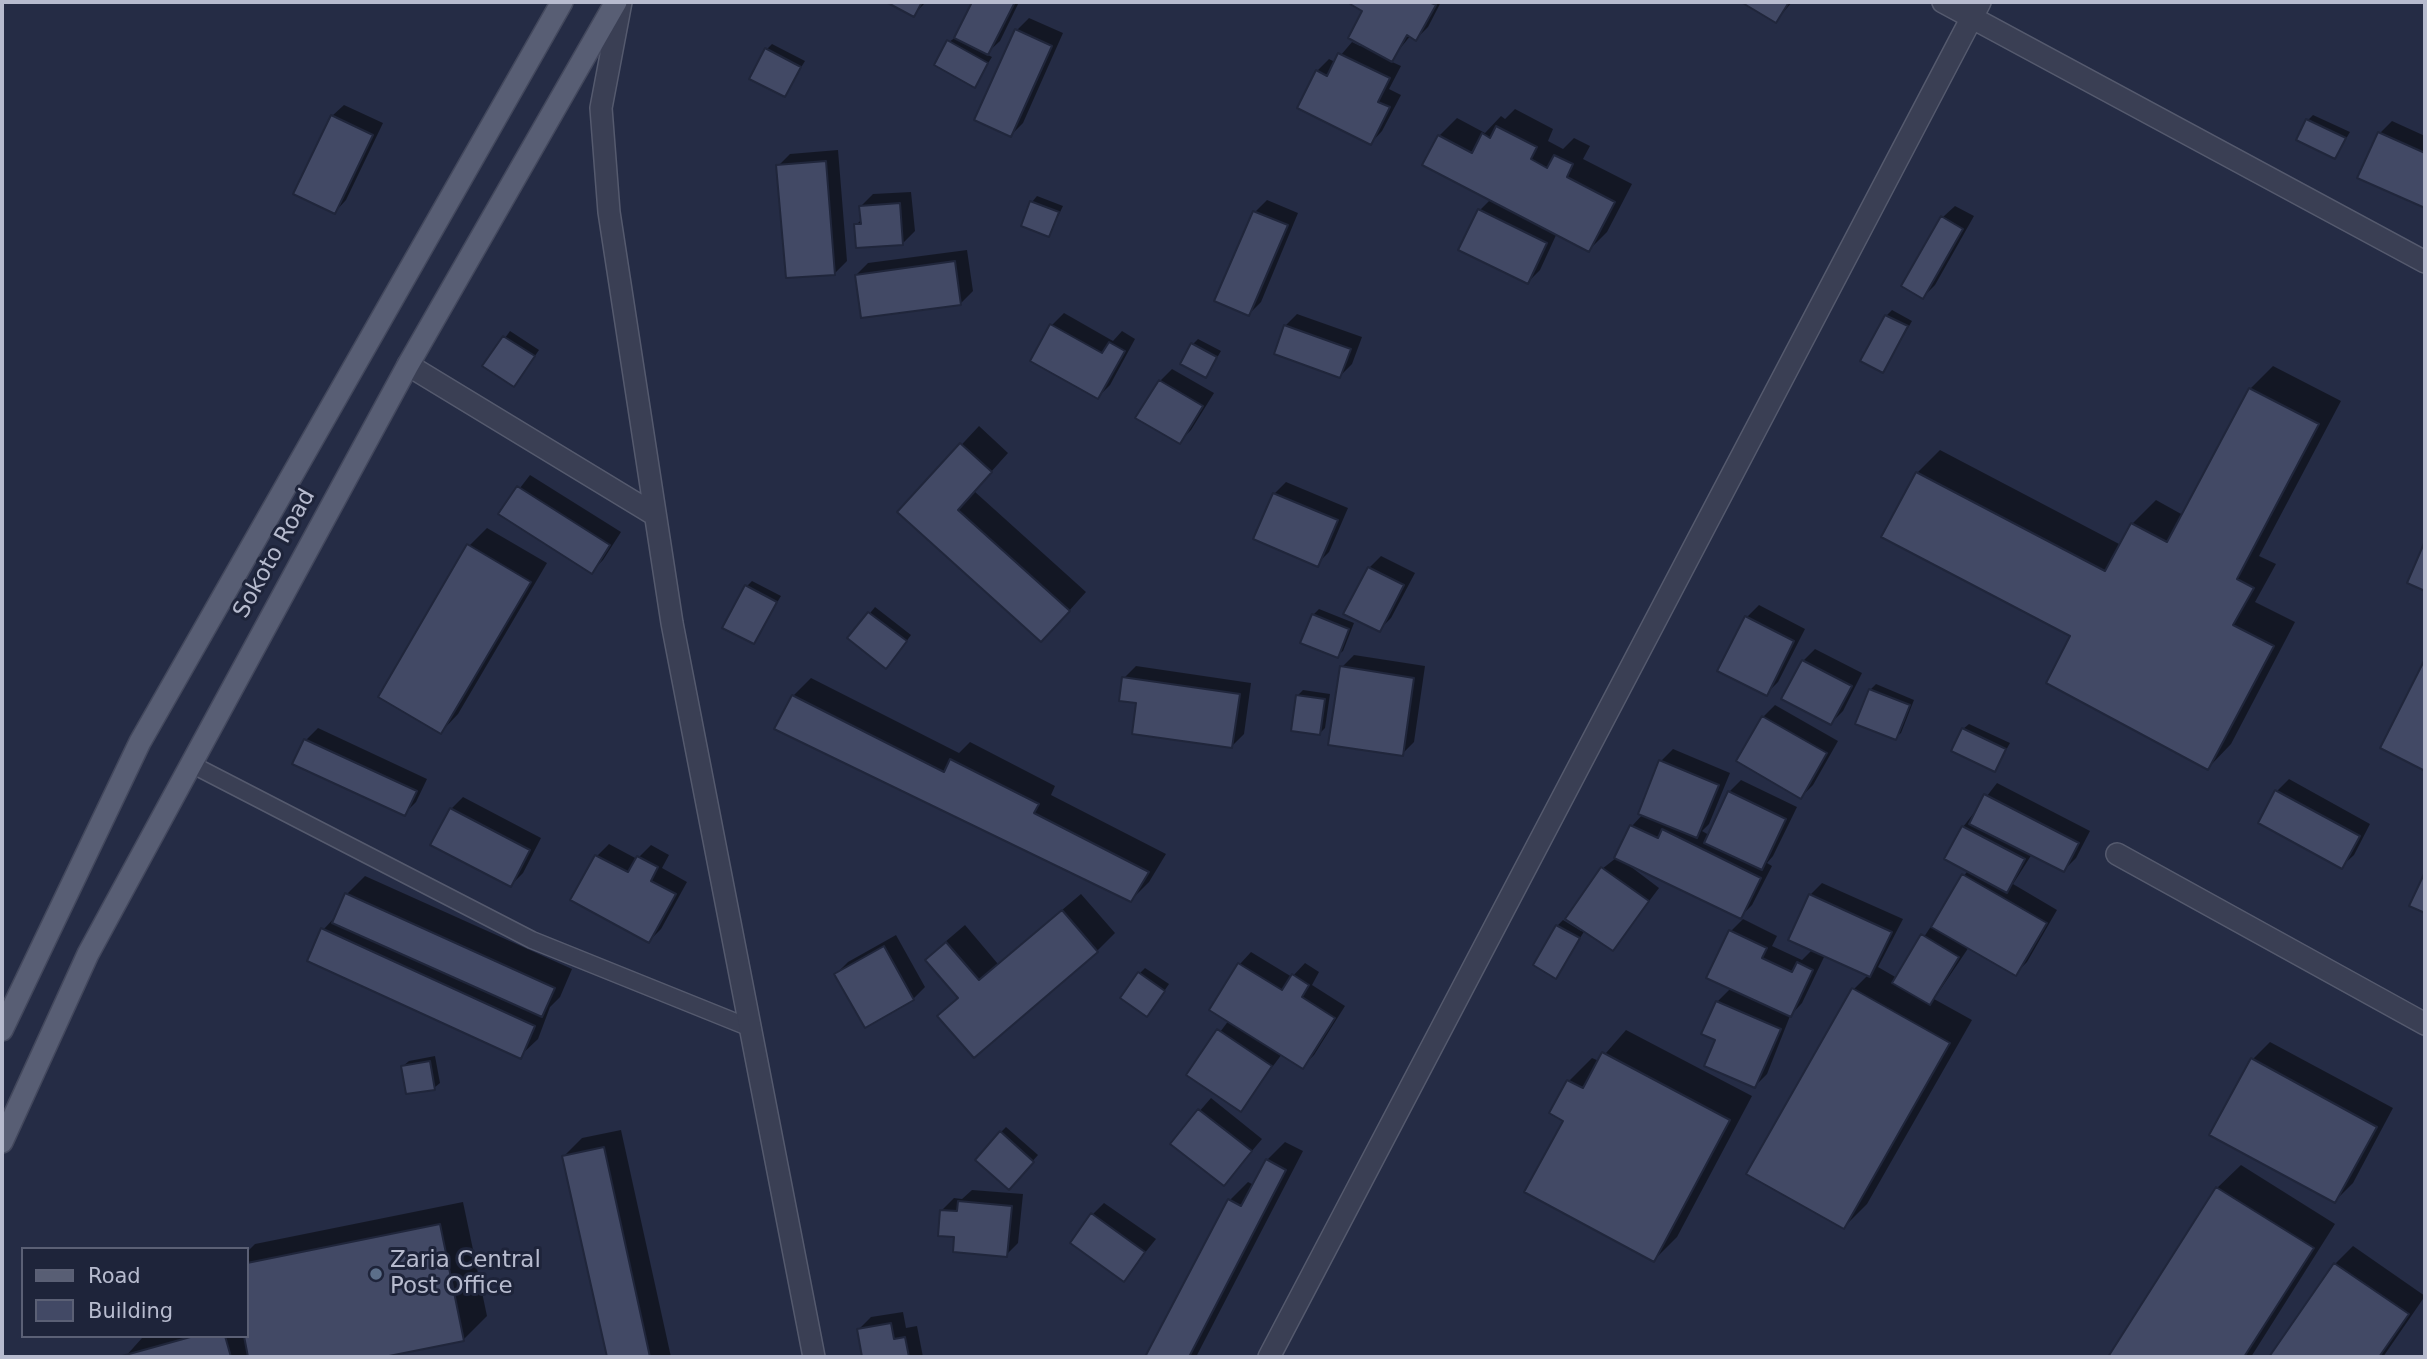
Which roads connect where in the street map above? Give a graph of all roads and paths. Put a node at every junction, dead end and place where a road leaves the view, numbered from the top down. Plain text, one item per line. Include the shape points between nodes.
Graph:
1 (562, 2) edge
2 (618, 2) edge
3 (1943, 2) edge
4 (1976, 9) edge
5 (2425, 262) edge
6 (408, 365) junction
7 (655, 515) junction
8 (191, 764) junction
9 (2117, 854) dead end
10 (2425, 1024) edge
11 (748, 1027) junction
12 (2, 1030) edge
13 (2, 1142) edge
14 (814, 1357) edge
15 (1269, 1357) edge

1 - 12 main road, Sokoto Road via 140,742
2 - 6 main road, Sokoto Road
2 - 7 street via 601,108 609,212
3 - 4 street
4 - 5 street
4 - 15 street
6 - 7 street
6 - 8 main road, Sokoto Road
7 - 11 street
8 - 11 lane via 532,940
8 - 13 main road, Sokoto Road via 88,954
9 - 10 street
11 - 14 street

